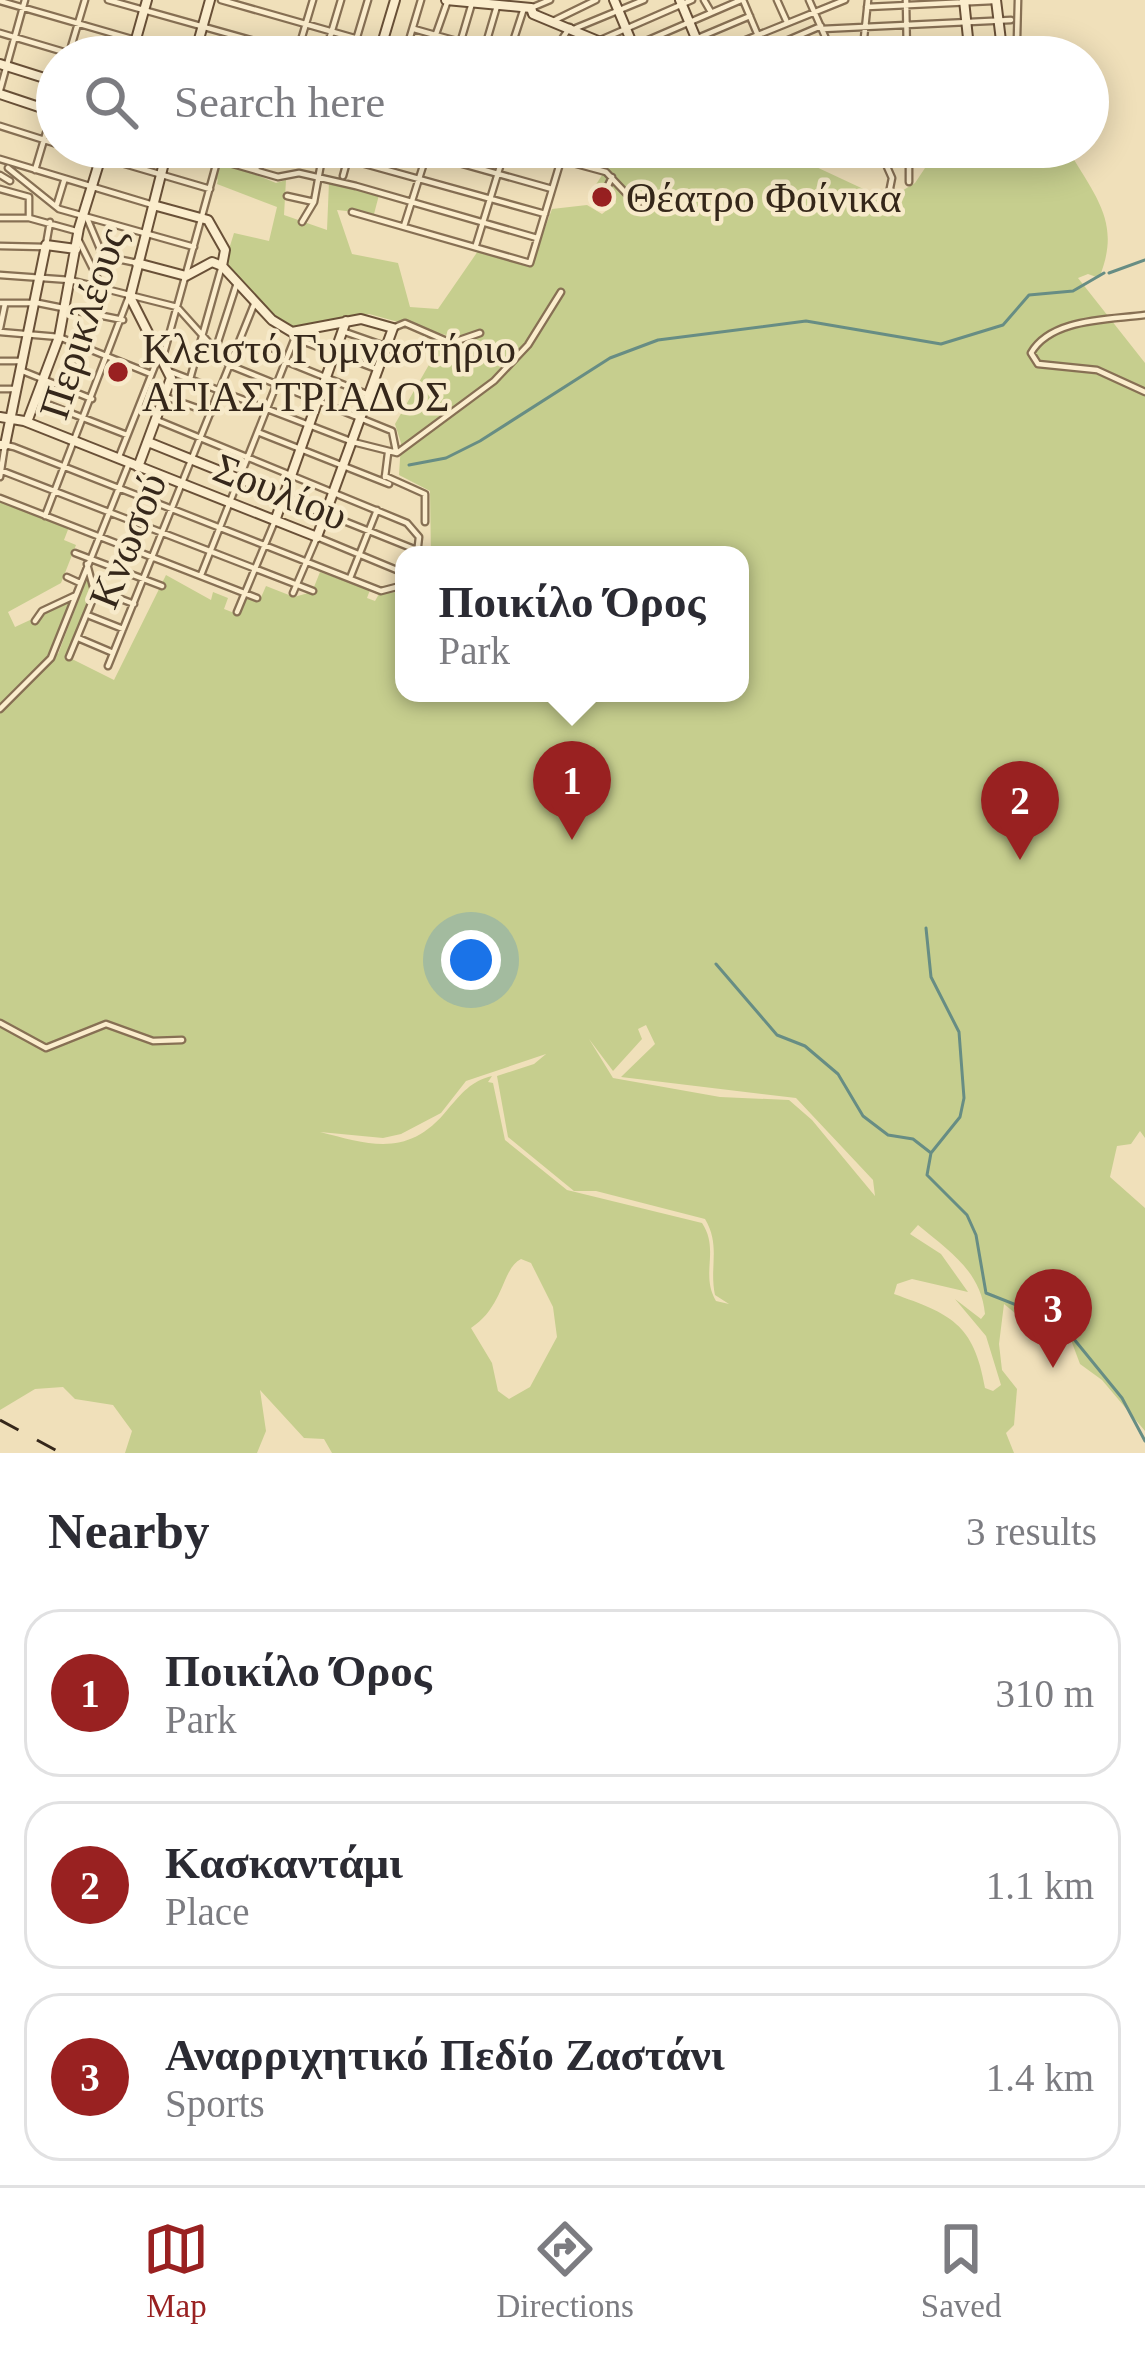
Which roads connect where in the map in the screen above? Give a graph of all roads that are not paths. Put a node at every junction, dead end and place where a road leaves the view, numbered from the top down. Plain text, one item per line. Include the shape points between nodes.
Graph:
1 (85, 0) edge
2 (108, 0) edge
3 (211, 0) edge
4 (221, 0) edge
5 (314, 0) edge
6 (341, 0) edge
7 (368, 0) edge
8 (395, 0) edge
9 (421, 0) edge
10 (447, 0) edge
11 (550, 0) edge
12 (596, 0) edge
13 (614, 0) edge
14 (644, 0) edge
15 (704, 0) edge
16 (742, 0) edge
17 (789, 0) edge
18 (809, 0) edge
19 (845, 0) edge
20 (997, 0) edge
21 (1018, 0) edge
22 (0, 1) edge
23 (684, 2) edge
24 (778, 2) edge
25 (964, 2) edge
26 (868, 3) edge
27 (906, 3) edge
28 (24, 4) edge
29 (472, 4) junction
30 (146, 5) edge
31 (529, 5) edge
32 (497, 6) junction
33 (813, 9) junction
34 (619, 10) junction
35 (711, 12) junction
36 (750, 16) junction
37 (555, 20) junction
38 (786, 20) junction
39 (1011, 20) dead end
40 (689, 21) junction
41 (999, 21) junction
42 (79, 23) junction
43 (306, 24) junction
44 (966, 24) junction
45 (907, 26) junction
46 (203, 27) junction
47 (573, 27) junction
48 (626, 27) junction
49 (821, 27) junction
50 (865, 27) junction
51 (412, 28) junction
52 (332, 32) junction
53 (0, 33) edge
54 (757, 33) junction
55 (436, 34) junction
56 (75, 36) edge
57 (120, 36) edge
58 (137, 36) edge
59 (200, 36) edge
60 (233, 36) edge
61 (303, 36) edge
62 (331, 36) edge
63 (346, 36) edge
64 (357, 36) edge
65 (384, 36) edge
66 (410, 36) edge
67 (442, 36) edge
68 (462, 36) edge
69 (488, 36) edge
70 (516, 36) edge
71 (566, 36) edge
72 (589, 36) edge
73 (608, 36) edge
74 (631, 36) edge
75 (654, 36) edge
76 (695, 36) edge
77 (711, 36) edge
78 (751, 36) edge
79 (758, 36) edge
80 (802, 36) edge
81 (825, 36) edge
82 (864, 36) edge
83 (907, 36) edge
84 (968, 36) edge
85 (1000, 36) edge
86 (1017, 36) edge
87 (15, 37) junction
88 (36, 44) edge
89 (3, 65) edge
90 (36, 75) edge
91 (0, 92) edge
92 (36, 105) edge
93 (0, 127) edge
94 (36, 138) edge
95 (5, 163) edge
96 (36, 167) edge
97 (98, 168) edge
98 (143, 168) edge
99 (164, 168) edge
100 (216, 168) edge
101 (254, 168) edge
102 (317, 168) edge
103 (345, 168) edge
104 (379, 168) edge
105 (422, 168) edge
106 (480, 168) edge
107 (501, 168) edge
108 (559, 168) edge
109 (581, 168) edge
110 (888, 168) edge
111 (909, 168) edge
112 (35, 170) junction
113 (498, 174) junction
114 (0, 175) edge
115 (161, 175) junction
116 (315, 176) junction
117 (343, 176) dead end
118 (419, 179) junction
119 (64, 180) junction
120 (10, 181) junction
121 (615, 182) junction
122 (909, 182) dead end
123 (0, 189) edge
124 (12, 189) junction
125 (92, 189) junction
126 (210, 189) junction
127 (552, 189) junction
128 (605, 192) dead end
129 (889, 193) dead end
130 (287, 196) dead end
131 (490, 199) junction
132 (314, 202) junction
133 (412, 203) junction
134 (57, 204) junction
135 (153, 205) junction
136 (638, 206) dead end
137 (352, 212) dead end
138 (545, 214) junction
139 (85, 217) junction
140 (0, 218) edge
141 (29, 218) junction
142 (202, 218) junction
143 (50, 222) junction
144 (302, 222) dead end
145 (483, 223) junction
146 (404, 226) junction
147 (145, 233) junction
148 (537, 238) junction
149 (78, 241) junction
150 (46, 246) junction
151 (0, 247) edge
152 (194, 247) junction
153 (476, 247) junction
154 (137, 263) junction
155 (222, 266) junction
156 (0, 275) edge
157 (40, 275) junction
158 (186, 276) junction
159 (70, 280) junction
160 (237, 283) junction
161 (102, 286) junction
162 (561, 292) dead end
163 (130, 293) junction
164 (255, 302) junction
165 (3, 303) edge
166 (34, 303) junction
167 (177, 307) junction
168 (64, 308) junction
169 (1145, 316) edge
170 (108, 317) junction
171 (123, 320) junction
172 (346, 326) junction
173 (393, 328) junction
174 (0, 330) edge
175 (27, 332) junction
176 (118, 333) junction
177 (480, 333) dead end
178 (295, 335) junction
179 (200, 336) junction
180 (59, 337) junction
181 (239, 342) junction
182 (85, 347) junction
183 (387, 347) junction
184 (215, 351) junction
185 (162, 355) junction
186 (336, 355) junction
187 (110, 357) junction
188 (0, 361) edge
189 (285, 362) junction
190 (21, 365) junction
191 (229, 365) junction
192 (379, 370) junction
193 (170, 371) junction
194 (151, 374) junction
195 (328, 378) junction
196 (190, 379) junction
197 (45, 380) junction
198 (277, 384) junction
199 (0, 389) edge
200 (16, 389) junction
201 (69, 390) junction
202 (220, 391) junction
203 (1145, 392) edge
204 (369, 394) junction
205 (166, 397) junction
206 (37, 400) junction
207 (92, 400) junction
208 (319, 401) junction
209 (267, 409) junction
210 (211, 413) junction
211 (5, 417) edge
212 (85, 418) junction
213 (361, 419) junction
214 (157, 420) junction
215 (27, 422) junction
216 (310, 425) junction
217 (258, 432) junction
218 (128, 436) junction
219 (201, 438) junction
220 (75, 442) junction
221 (148, 442) junction
222 (353, 442) junction
223 (2, 445) edge
224 (302, 448) junction
225 (388, 453) junction
226 (397, 453) junction
227 (248, 457) junction
228 (192, 460) junction
229 (128, 463) junction
230 (65, 466) junction
231 (344, 466) junction
232 (0, 473) edge
233 (292, 474) junction
234 (239, 479) junction
235 (386, 481) junction
236 (182, 484) junction
237 (119, 487) junction
238 (56, 490) junction
239 (335, 492) junction
240 (284, 497) junction
241 (0, 498) edge
242 (230, 503) junction
243 (172, 508) junction
244 (377, 511) junction
245 (110, 512) junction
246 (327, 514) junction
247 (45, 516) junction
248 (275, 520) junction
249 (425, 522) dead end
250 (220, 526) junction
251 (369, 531) junction
252 (162, 533) junction
253 (99, 536) junction
254 (317, 537) junction
255 (264, 545) junction
256 (402, 546) edge
257 (418, 546) edge
258 (210, 552) junction
259 (75, 553) dead end
260 (360, 555) junction
261 (152, 557) junction
262 (88, 561) junction
263 (307, 562) junction
264 (255, 568) junction
265 (395, 569) edge
266 (201, 575) junction
267 (67, 578) dead end
268 (350, 579) junction
269 (143, 580) junction
270 (80, 584) junction
271 (297, 585) junction
272 (162, 586) dead end
273 (395, 588) edge
274 (95, 589) junction
275 (313, 591) dead end
276 (245, 593) junction
277 (293, 593) dead end
278 (74, 596) junction
279 (257, 598) dead end
280 (134, 604) junction
281 (237, 612) dead end
282 (87, 615) junction
283 (34, 621) dead end
284 (123, 629) junction
285 (78, 638) junction
286 (113, 653) junction
287 (69, 657) dead end
288 (108, 666) dead end
289 (0, 709) edge
290 (0, 1023) edge
291 (182, 1040) dead end

1 - 42 street
2 - 30 street
3 - 46 street
4 - 43 street
5 - 43 street
6 - 52 street
7 - 64 street
8 - 65 street
9 - 51 street
10 - 29 street
10 - 55 street
11 - 31 street
12 - 37 street
13 - 34 street
14 - 34 street
15 - 35 street
16 - 35 street
16 - 36 street
17 - 24 street
18 - 33 street
19 - 33 street
20 - 25 street
20 - 41 street
21 - 86 street
22 - 28 street
23 - 40 street
23 - 48 street
24 - 38 street
25 - 27 street
25 - 44 street
26 - 27 street
26 - 50 street
27 - 45 street
28 - 42 street
28 - 87 street
29 - 32 street
29 - 68 street
30 - 46 street
30 - 58 street
31 - 32 street
31 - 37 street via 532,14
31 - 70 street
32 - 69 street
33 - 38 street
33 - 49 street
34 - 47 street
34 - 48 street
35 - 40 street
36 - 54 street
36 - 77 street
37 - 47 street
38 - 54 street
39 - 41 street
40 - 75 street
40 - 76 street
41 - 44 street
41 - 85 street
42 - 56 street
42 - 57 street
43 - 52 street
43 - 61 street
44 - 45 street
44 - 84 street
45 - 50 street
45 - 83 street
46 - 59 street
46 - 60 street
47 - 71 street
47 - 72 street
48 - 73 street
48 - 74 street
49 - 50 street
49 - 80 street
49 - 81 street
50 - 82 street
51 - 55 street
51 - 66 street
52 - 62 street
52 - 63 street
53 - 87 street
54 - 78 street
54 - 79 street
55 - 67 street
87 - 88 street
87 - 89 street
89 - 90 street
89 - 91 street
91 - 92 street
93 - 94 street
95 - 112 street
95 - 120 street
95 - 134 street
96 - 112 street
97 - 125 street
98 - 115 street
99 - 115 street, Περικλέους
100 - 126 street
101 - 116 street
102 - 116 street
103 - 117 street
104 - 118 street
105 - 118 street
106 - 113 street
107 - 113 street
108 - 127 street
109 - 121 street
110 - 129 street
111 - 122 street
112 - 119 street
113 - 127 street
113 - 131 street
114 - 120 street
115 - 126 street
115 - 135 street, Περικλέους
116 - 132 street
116 - 133 street
118 - 131 street
118 - 133 street
119 - 125 street
119 - 134 street
120 - 124 street
121 - 128 street
121 - 136 street
123 - 124 street
124 - 141 street via 29,197
125 - 135 street
125 - 139 street
126 - 142 street
127 - 138 street
130 - 132 street
131 - 138 street
131 - 145 street
132 - 144 street
133 - 145 street
133 - 146 street
134 - 139 street
135 - 142 street
135 - 147 street, Περικλέους
137 - 146 street
138 - 148 street
139 - 147 street
139 - 149 street
139 - 154 street via 103,256
140 - 141 street
141 - 143 street
142 - 152 street
142 - 155 street via 225,250
143 - 149 street
143 - 150 street
145 - 148 street
145 - 153 street
146 - 153 street
147 - 152 street
147 - 154 street, Περικλέους
148 - 153 street via 530,262
149 - 150 street
149 - 159 street
149 - 161 street
150 - 151 street
150 - 157 street
152 - 158 street
154 - 158 street
154 - 163 street, Περικλέους
155 - 158 street via 212,262
155 - 160 street
155 - 179 street
156 - 157 street
157 - 159 street
157 - 166 street
158 - 167 street
159 - 161 street
159 - 168 street
160 - 164 street
160 - 184 street
161 - 163 street
162 - 226 street via 502,374
163 - 167 street
163 - 171 street, Περικλέους
163 - 185 street
164 - 178 street
164 - 181 street, Κνωσού
165 - 166 street
165 - 174 street
166 - 168 street
166 - 175 street
167 - 179 street
167 - 185 street
168 - 170 street
168 - 180 street
169 - 203 street via 1068,326 1031,353 1038,364 1097,370
170 - 171 street
170 - 176 street
171 - 176 street, Περικλέους
172 - 173 street via 365,319
172 - 178 street
172 - 183 street
172 - 186 street
173 - 177 street via 405,323 451,343
173 - 183 street
174 - 175 street
175 - 180 street
175 - 190 street
176 - 187 street, Περικλέους
178 - 186 street
178 - 189 street
179 - 184 street
179 - 196 street
180 - 182 street
180 - 197 street
181 - 189 street
181 - 191 street, Κνωσού
182 - 187 street
182 - 201 street
183 - 192 street
184 - 191 street
185 - 193 street
185 - 194 street
186 - 192 street
186 - 195 street
187 - 194 street
187 - 207 street, Περικλέους
188 - 190 street
189 - 195 street
189 - 198 street
190 - 197 street
190 - 200 street
191 - 198 street
191 - 202 street, Κνωσού
192 - 204 street
193 - 196 street
193 - 205 street
194 - 218 street
195 - 204 street
195 - 208 street
196 - 202 street
197 - 201 street
197 - 206 street
198 - 208 street
198 - 209 street
199 - 200 street
200 - 211 street
201 - 207 street
202 - 209 street
202 - 210 street, Κνωσού
204 - 213 street
205 - 210 street
205 - 214 street
206 - 212 street
206 - 215 street
207 - 212 street, Περικλέους
208 - 213 street
208 - 216 street
209 - 216 street
209 - 217 street
210 - 219 street, Κνωσού
211 - 215 street, Σουλίου
211 - 223 street
212 - 218 street
212 - 220 street, Περικλέους
213 - 222 street
213 - 226 street via 393,432
214 - 219 street
214 - 221 street
215 - 220 street, Σουλίου
216 - 222 street
216 - 224 street
217 - 224 street
217 - 227 street
218 - 229 street
219 - 227 street
219 - 228 street, Κνωσού
220 - 229 street, Σουλίου
220 - 230 street, Περικλέους
221 - 228 street
221 - 229 street
222 - 225 street
222 - 231 street
223 - 230 street
223 - 232 street
224 - 231 street
224 - 233 street
225 - 226 street
225 - 235 street
227 - 233 street
227 - 234 street
228 - 234 street
228 - 236 street, Κνωσού
229 - 236 street, Σουλίου
229 - 237 street
230 - 237 street
230 - 238 street, Περικλέους
231 - 235 street
231 - 239 street
232 - 238 street
233 - 239 street
233 - 240 street
234 - 240 street
234 - 242 street
235 - 249 street via 425,494
236 - 242 street, Σουλίου
236 - 243 street, Κνωσού
237 - 243 street
237 - 245 street
238 - 245 street
238 - 247 street, Περικλέους
239 - 244 street
239 - 246 street
240 - 246 street
240 - 248 street
241 - 247 street
242 - 248 street, Σουλίου
242 - 250 street
243 - 250 street
243 - 252 street, Κνωσού
244 - 251 street
244 - 257 street via 407,523
245 - 252 street
245 - 253 street
246 - 251 street
246 - 254 street
247 - 253 street
248 - 254 street, Σουλίου
248 - 255 street
250 - 255 street
250 - 258 street
251 - 256 street
251 - 260 street
252 - 258 street
252 - 261 street, Κνωσού
253 - 261 street
253 - 262 street
254 - 260 street, Σουλίου
254 - 263 street
255 - 263 street
255 - 264 street
258 - 264 street
258 - 266 street
259 - 262 street
260 - 265 street, Σουλίου
260 - 268 street
261 - 266 street
261 - 269 street, Κνωσού
262 - 269 street
262 - 270 street
262 - 274 street
263 - 268 street
263 - 271 street
264 - 271 street
264 - 276 street
266 - 276 street
267 - 270 street
268 - 273 street
269 - 272 street
269 - 280 street, Κνωσού
270 - 278 street
271 - 275 street
271 - 277 street
274 - 280 street
274 - 282 street
276 - 279 street
276 - 281 street
278 - 283 street
278 - 289 street via 50,658
280 - 284 street, Κνωσού
282 - 284 street
282 - 285 street
284 - 286 street, Κνωσού
285 - 286 street
285 - 287 street
286 - 288 street, Κνωσού
290 - 291 street via 46,1048 106,1024 153,1041

